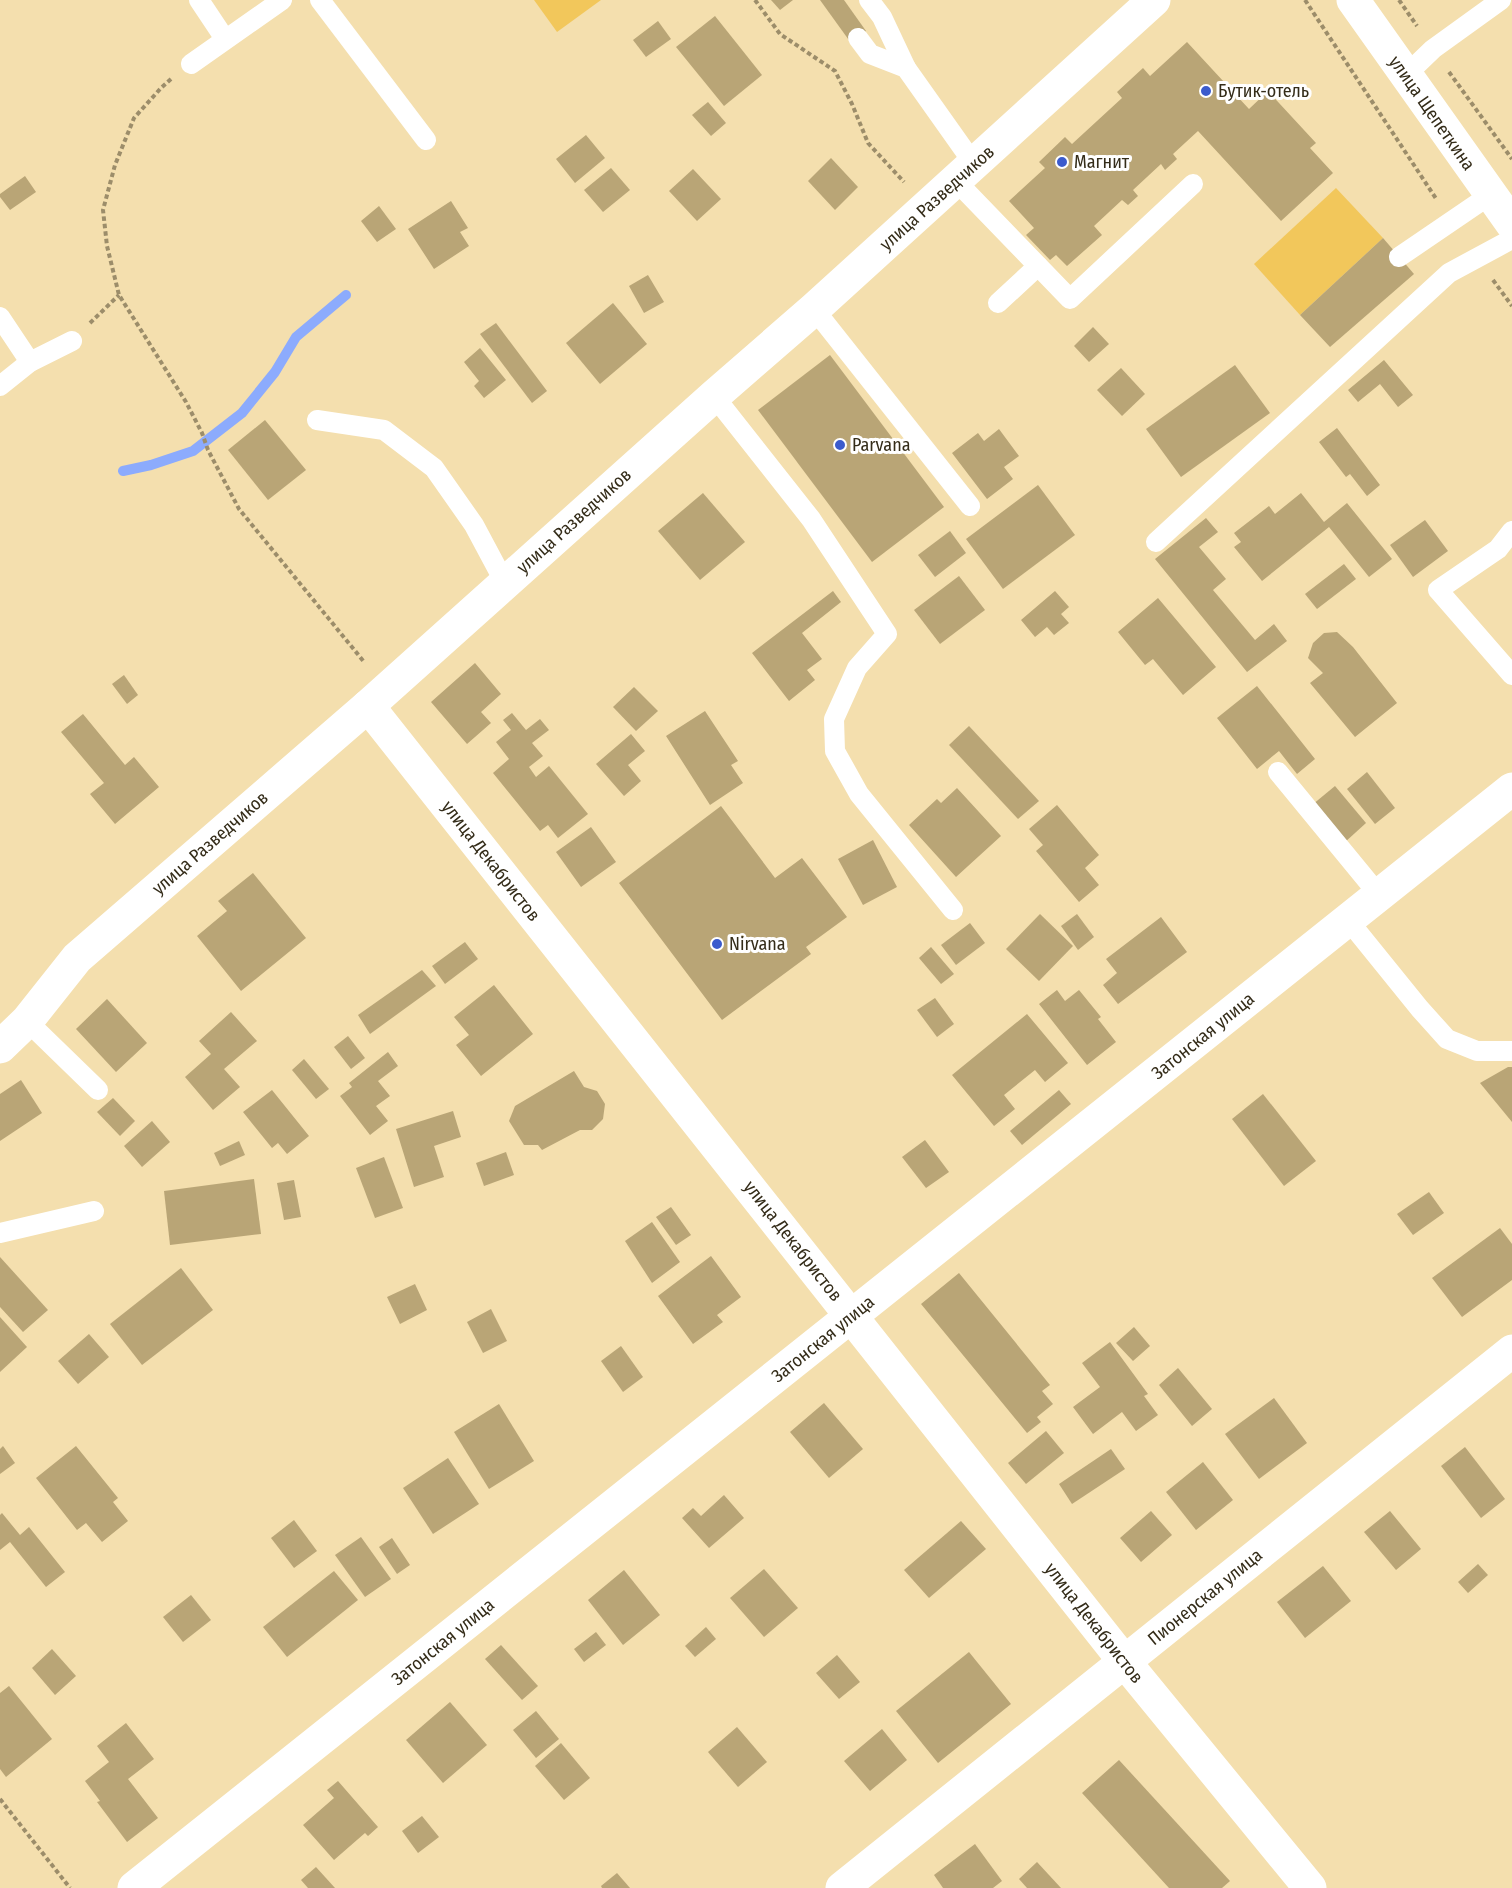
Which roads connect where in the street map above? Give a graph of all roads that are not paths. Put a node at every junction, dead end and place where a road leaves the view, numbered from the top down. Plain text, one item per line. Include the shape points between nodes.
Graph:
1 (199, 0) edge
2 (282, 0) edge
3 (320, 0) edge
4 (869, 0) edge
5 (1154, 0) edge
6 (1353, 0) edge
7 (1501, 0) edge
8 (858, 38) dead end
9 (225, 39) junction
10 (191, 64) road end
11 (906, 68) junction
12 (1406, 75) junction
13 (426, 140) dead end
14 (965, 172) junction
15 (1193, 184) dead end
16 (1490, 195) junction
17 (1512, 224) edge
18 (1512, 239) edge
19 (1399, 257) dead end
20 (1038, 266) junction
21 (998, 303) dead end
22 (814, 309) junction
23 (0, 317) edge
24 (72, 341) road end
25 (30, 362) junction
26 (0, 386) edge
27 (714, 396) junction
28 (317, 420) dead end
29 (970, 507) dead end
30 (1512, 531) edge
31 (1156, 543) dead end
32 (505, 584) junction
33 (1512, 675) edge
34 (378, 697) junction
35 (1278, 772) dead end
36 (1512, 789) edge
37 (1378, 895) junction
38 (954, 910) dead end
39 (1348, 920) junction
40 (27, 1021) junction
41 (0, 1047) edge
42 (1512, 1051) edge
43 (98, 1090) dead end
44 (94, 1211) dead end
45 (0, 1233) edge
46 (852, 1316) junction
47 (1512, 1351) edge
48 (1124, 1661) junction
49 (134, 1888) edge
50 (842, 1888) edge
51 (1310, 1888) edge

1 - 9 lane
2 - 9 lane
3 - 13 lane
4 - 11 lane via 882,17
5 - 14 street, улица Разведчиков
6 - 12 street, улица Щепеткина
7 - 12 lane via 1433,49
8 - 11 lane via 870,54
9 - 10 lane
11 - 14 lane
12 - 16 street, улица Щепеткина
14 - 20 lane
14 - 22 street, улица Разведчиков
15 - 20 lane via 1070,299
16 - 17 street, улица Щепеткина
16 - 19 lane
18 - 31 lane via 1449,273
20 - 21 lane
22 - 27 street, улица Разведчиков
22 - 29 lane
23 - 25 lane
24 - 25 lane
25 - 26 lane
27 - 32 street, улица Разведчиков
27 - 38 lane via 811,519 887,634 857,668 834,719 835,751 859,794
28 - 32 lane via 384,430 434,468 474,525
30 - 33 lane via 1498,549 1438,590
32 - 34 street, улица Разведчиков
34 - 40 street, улица Разведчиков via 76,958
34 - 46 street, улица Декабристов
35 - 37 lane
36 - 37 street, Затонская улица
37 - 39 street, Затонская улица
39 - 42 lane via 1447,1039 1477,1051
39 - 46 street, Затонская улица
40 - 41 street, улица Разведчиков
40 - 43 lane
44 - 45 lane
46 - 48 street, улица Декабристов
46 - 49 street, Затонская улица
47 - 48 street, Пионерская улица
48 - 50 street, Пионерская улица
48 - 51 street, улица Декабристов

